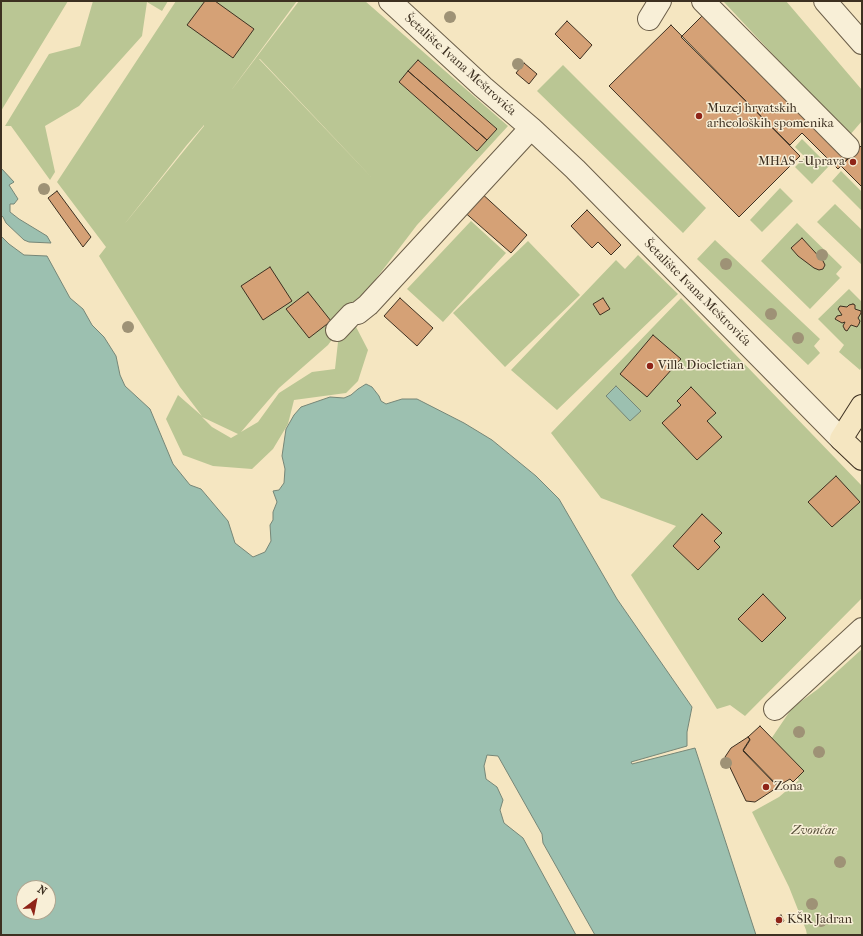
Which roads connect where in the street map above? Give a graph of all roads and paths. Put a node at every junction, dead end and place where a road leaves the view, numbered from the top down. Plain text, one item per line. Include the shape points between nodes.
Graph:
1 (390, 1) edge
2 (660, 1) edge
3 (703, 1) edge
4 (825, 1) edge
5 (649, 19) dead end
6 (862, 44) edge
7 (531, 128) junction
8 (848, 147) dead end
9 (337, 330) dead end
10 (862, 406) edge
11 (841, 439) junction
12 (862, 459) edge
13 (862, 629) edge
14 (775, 709) dead end

1 - 7 street, Šetalište Ivana Meštrovića
2 - 5 street
3 - 8 street
4 - 6 street
7 - 9 street via 368,304 358,313 352,314
7 - 11 street, Šetalište Ivana Meštrovića
10 - 11 main road
11 - 12 main road, Šetalište Ivana Meštrovića
13 - 14 street

